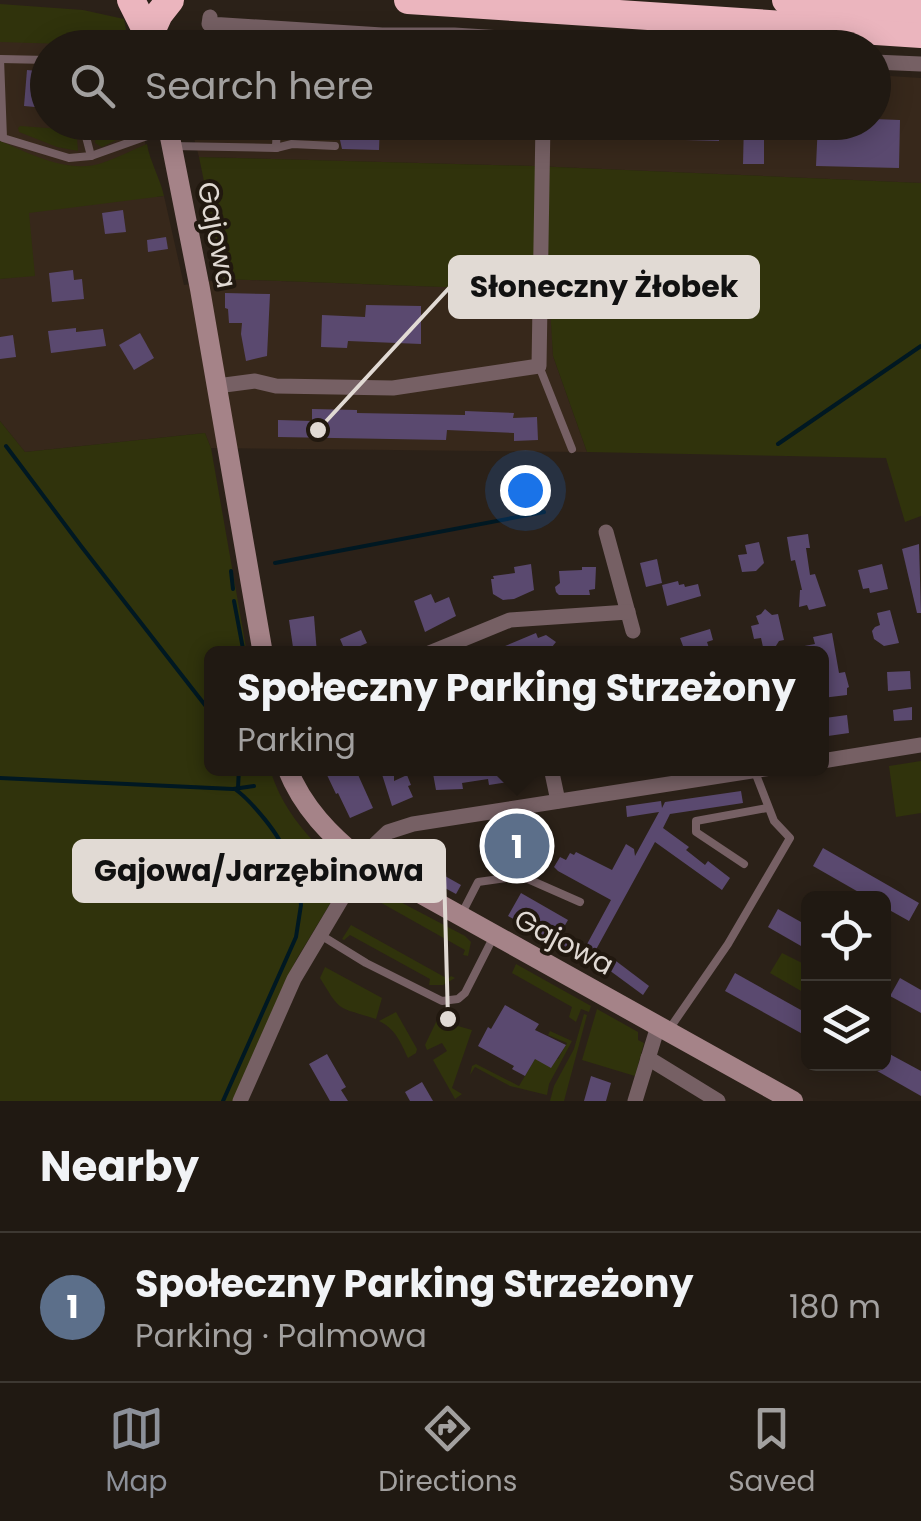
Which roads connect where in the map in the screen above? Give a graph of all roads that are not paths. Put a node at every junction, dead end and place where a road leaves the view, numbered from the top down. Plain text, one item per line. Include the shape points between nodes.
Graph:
1 (131, 0) edge
2 (170, 0) edge
3 (408, 0) edge
4 (786, 0) edge
5 (921, 9) edge
6 (840, 11) edge
7 (210, 17) dead end
8 (768, 24) junction
9 (145, 30) edge
10 (154, 30) edge
11 (278, 30) edge
12 (778, 30) edge
13 (821, 30) edge
14 (921, 34) edge
15 (1, 59) edge
16 (30, 60) edge
17 (891, 63) edge
18 (921, 64) edge
19 (1, 137) edge
20 (86, 140) edge
21 (143, 140) edge
22 (171, 140) edge
23 (222, 140) edge
24 (276, 140) edge
25 (543, 140) edge
26 (334, 146) dead end
27 (276, 148) junction
28 (92, 156) junction
29 (539, 366) junction
30 (217, 386) junction
31 (572, 449) dead end
32 (606, 532) dead end
33 (628, 612) junction
34 (632, 631) dead end
35 (262, 646) edge
36 (446, 646) edge
37 (921, 745) edge
38 (829, 760) edge
39 (291, 776) edge
40 (553, 776) edge
41 (723, 776) edge
42 (764, 776) edge
43 (558, 801) junction
44 (767, 808) junction
45 (362, 861) junction
46 (744, 864) dead end
47 (580, 902) dead end
48 (460, 917) junction
49 (319, 934) junction
50 (494, 936) junction
51 (663, 1029) junction
52 (648, 1058) junction
53 (716, 1100) edge
54 (240, 1101) edge
55 (635, 1101) edge
56 (793, 1101) edge

1 - 9 highway
2 - 10 highway
3 - 8 highway
4 - 6 highway
5 - 6 highway
6 - 8 highway
6 - 13 highway
6 - 14 highway
7 - 11 street via 209,24
8 - 12 highway
15 - 16 lane
15 - 19 lane
17 - 18 street
19 - 28 lane via 70,158
20 - 28 lane
21 - 28 lane
22 - 30 street, Gajowa
23 - 27 lane
24 - 27 lane
25 - 29 street
26 - 27 lane
29 - 30 street via 393,388 255,381
29 - 31 lane
30 - 35 street, Gajowa
32 - 33 street
33 - 34 street
33 - 36 street via 510,620
37 - 38 street
39 - 45 street, Gajowa via 309,809
40 - 43 street
41 - 43 street
42 - 44 lane
43 - 45 street via 394,828
44 - 46 lane via 696,821 696,832
44 - 51 lane via 790,838 728,944
45 - 48 street, Gajowa
45 - 49 street
47 - 48 lane via 521,876 478,882
48 - 50 street, Gajowa
49 - 50 lane via 442,1002 466,993
49 - 54 street
50 - 51 street, Gajowa
51 - 52 street
51 - 56 street, Gajowa
52 - 53 street
52 - 55 street

